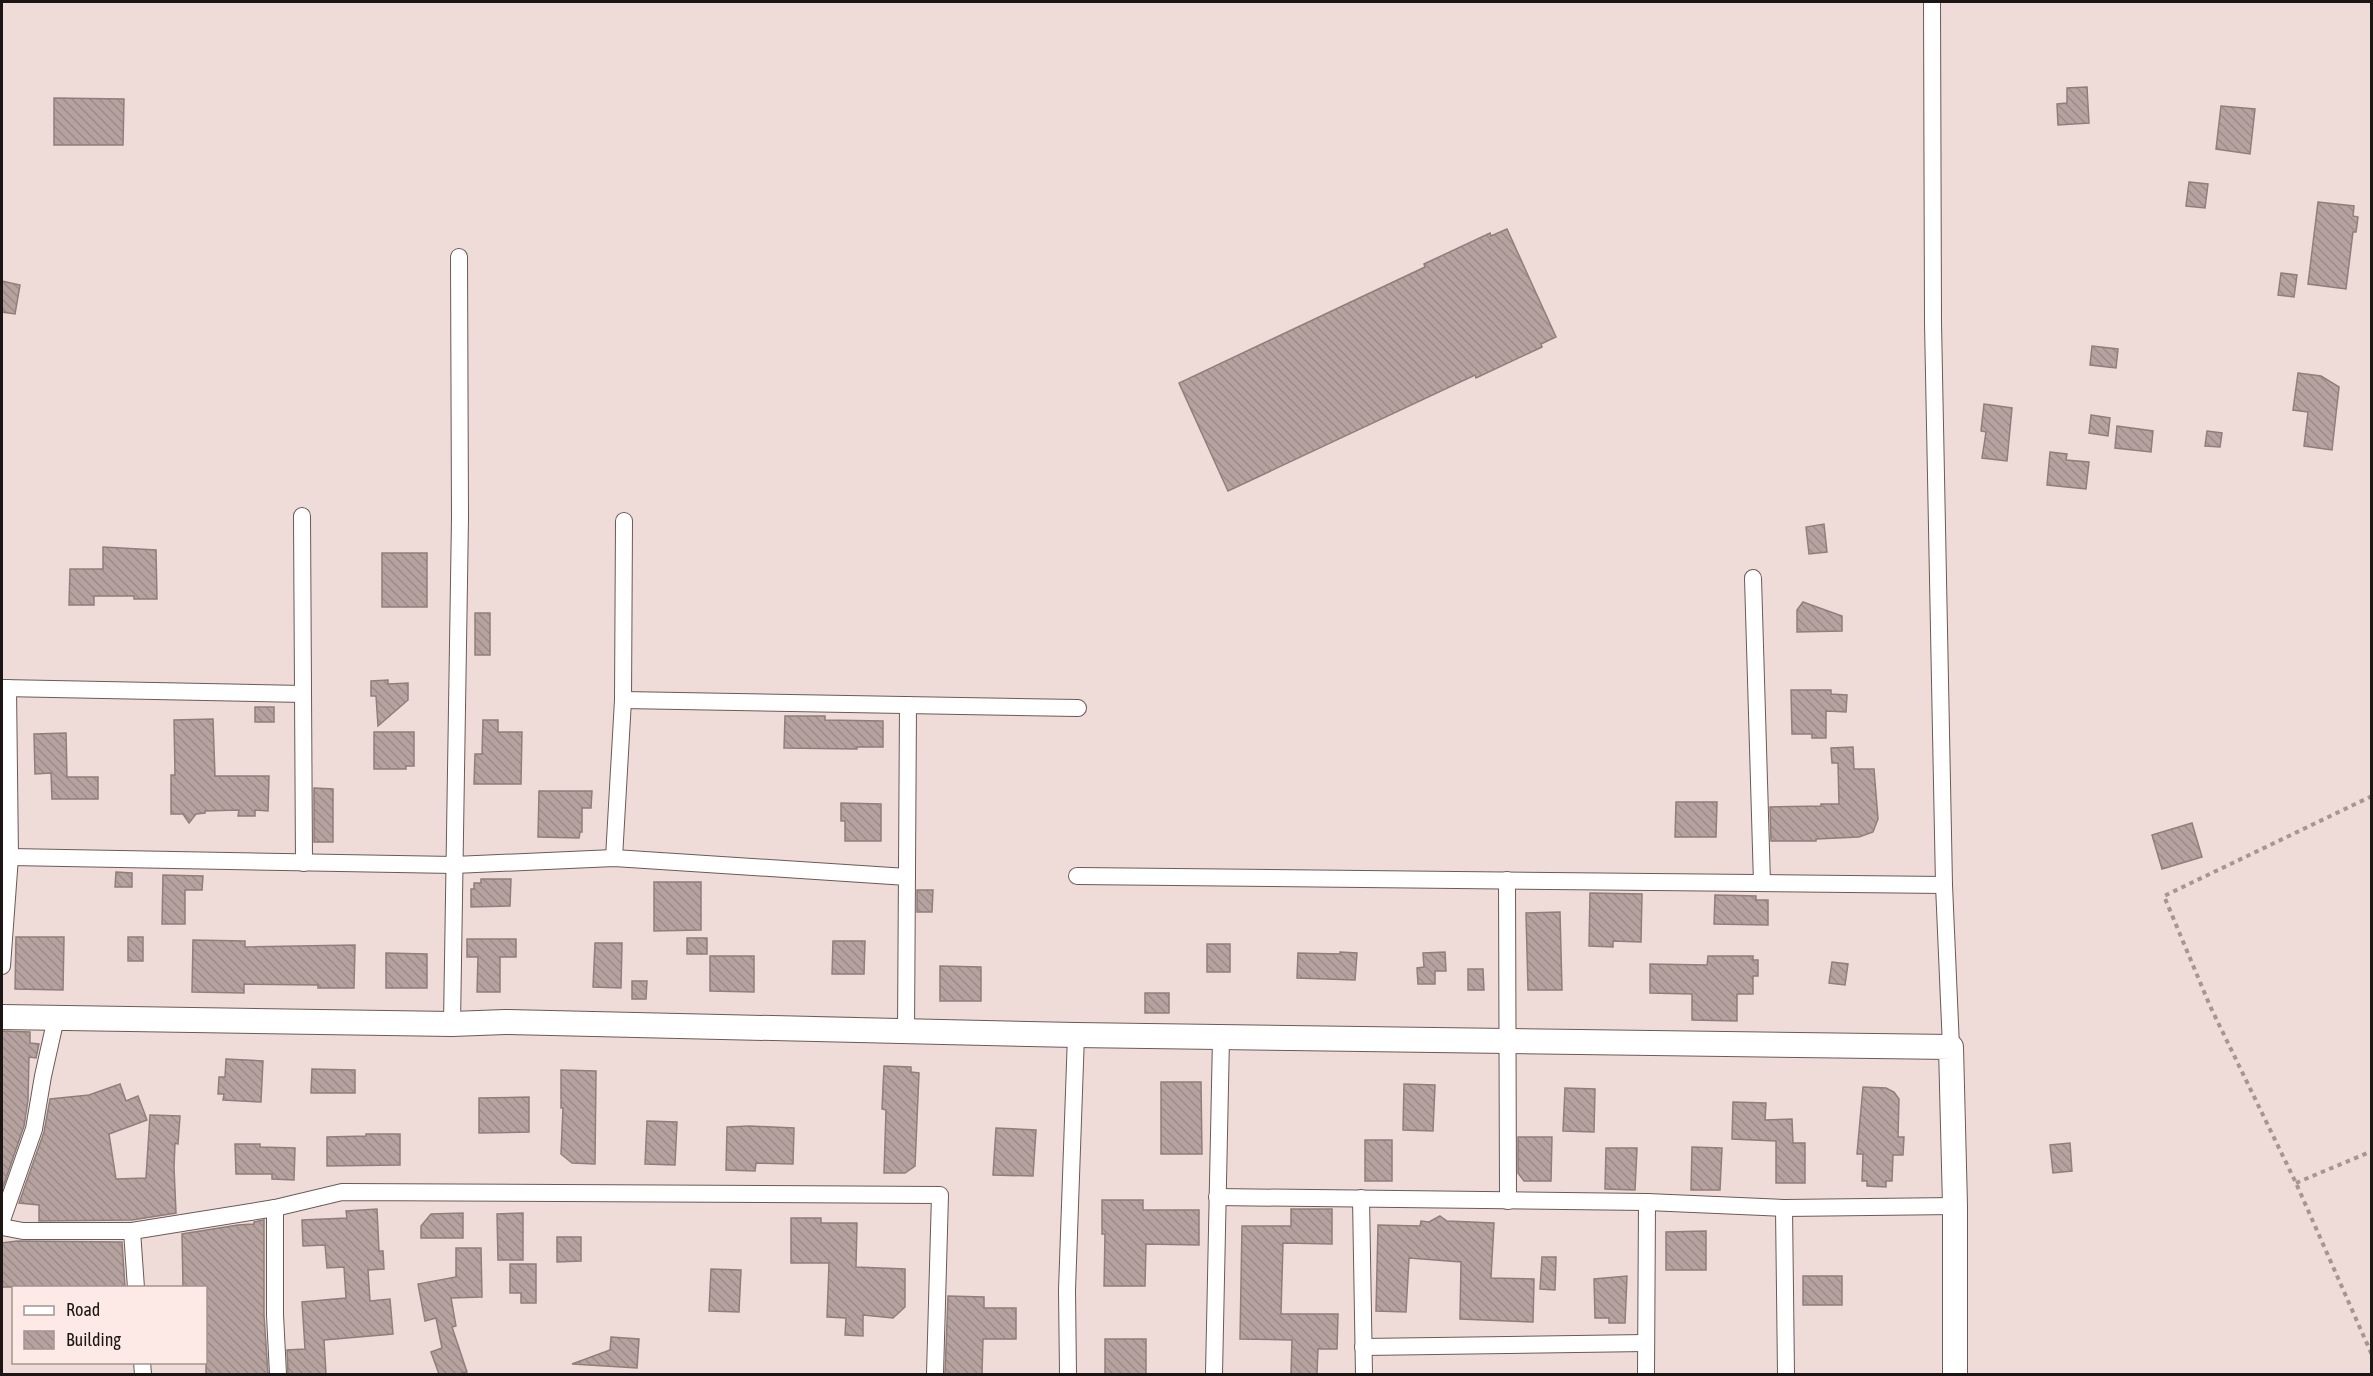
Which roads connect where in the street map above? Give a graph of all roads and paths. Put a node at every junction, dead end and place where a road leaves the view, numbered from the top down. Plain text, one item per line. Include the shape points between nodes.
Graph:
1 (1932, 2) edge
2 (459, 257) dead end
3 (302, 516) dead end
4 (624, 521) dead end
5 (1753, 578) dead end
6 (5, 688) edge
7 (303, 693) junction
8 (623, 700) junction
9 (908, 705) junction
10 (1078, 708) dead end
11 (2372, 796) edge
12 (10, 857) junction
13 (614, 858) junction
14 (304, 863) junction
15 (454, 865) junction
16 (1077, 876) dead end
17 (907, 877) junction
18 (1507, 880) junction
19 (1762, 883) junction
20 (1944, 885) junction
21 (2, 966) edge
22 (2, 1017) edge
23 (56, 1018) junction
24 (452, 1024) junction
25 (906, 1032) junction
26 (1076, 1035) junction
27 (1221, 1038) junction
28 (1508, 1042) junction
29 (1951, 1047) junction
30 (2372, 1151) edge
31 (2296, 1183) junction
32 (1217, 1197) junction
33 (1361, 1198) junction
34 (1508, 1201) junction
35 (1647, 1202) junction
36 (1955, 1206) junction
37 (275, 1208) junction
38 (1784, 1208) junction
39 (2, 1220) edge
40 (2, 1227) edge
41 (132, 1231) junction
42 (136, 1286) edge
43 (1646, 1343) junction
44 (1364, 1347) junction
45 (2372, 1355) edge
46 (278, 1374) edge
47 (935, 1374) edge
48 (1068, 1374) edge
49 (1214, 1374) edge
50 (1364, 1374) edge
51 (1646, 1374) edge
52 (1786, 1374) edge
53 (1955, 1374) edge

1 - 20 street via 1933,323
2 - 15 street via 460,518
3 - 7 street
4 - 8 street
5 - 19 street
6 - 7 street
6 - 12 street
7 - 14 street
8 - 9 street
8 - 13 street
9 - 10 street
9 - 17 street
11 - 31 path via 2164,896 2210,1006
12 - 14 street
12 - 21 street
13 - 15 street
13 - 17 street
14 - 15 street
15 - 24 street
16 - 18 street
17 - 25 street
18 - 19 street
18 - 28 street
19 - 20 street
20 - 29 street
22 - 23 street
23 - 24 street
23 - 39 street via 34,1129
24 - 25 street
25 - 26 street
26 - 27 street
26 - 48 street
27 - 28 street
27 - 32 street
28 - 29 street
28 - 34 street
29 - 36 street
30 - 31 path
31 - 45 path
32 - 33 street
32 - 49 street
33 - 34 street
33 - 44 street
34 - 35 street
35 - 38 street
35 - 43 street
36 - 38 street
36 - 53 street
37 - 41 street
37 - 46 street
37 - 47 street via 342,1192 940,1195
38 - 52 street
40 - 41 street via 23,1231
41 - 42 street
43 - 44 street
43 - 51 street
44 - 50 street

